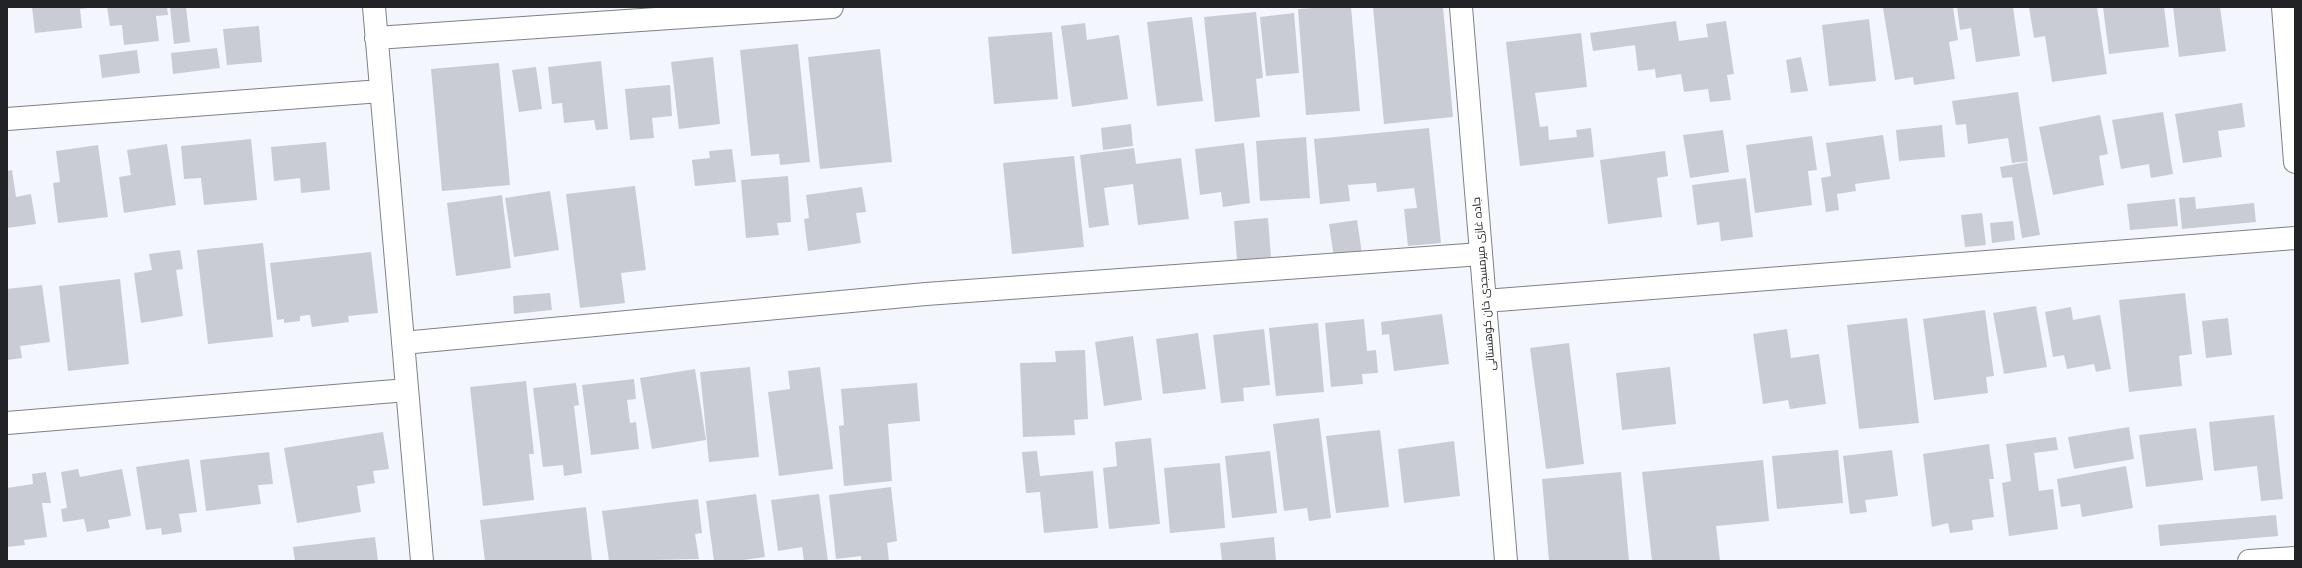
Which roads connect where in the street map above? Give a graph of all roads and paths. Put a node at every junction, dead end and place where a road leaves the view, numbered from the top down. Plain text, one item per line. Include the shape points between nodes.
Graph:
1 (374, 7) edge
2 (832, 7) edge
3 (1461, 7) edge
4 (2282, 7) edge
5 (376, 38) junction
6 (381, 91) junction
7 (7, 119) edge
8 (2295, 162) edge
9 (2295, 238) edge
10 (1481, 254) junction
11 (1485, 301) junction
12 (403, 343) junction
13 (408, 390) junction
14 (7, 423) edge
15 (2295, 558) edge
16 (422, 561) edge
17 (1506, 561) edge
18 (2249, 561) edge

1 - 5 street
2 - 5 street
3 - 10 street, جاده غازی میرمسجدی خان کوهستانی
4 - 8 street
5 - 6 street
6 - 7 street
6 - 12 street
9 - 11 street
10 - 11 street, جاده غازی میرمسجدی خان کوهستانی
10 - 12 street via 926,294
11 - 17 street, جاده غازی میرمسجدی خان کوهستانی
12 - 13 street
13 - 14 street
13 - 16 street
15 - 18 street

